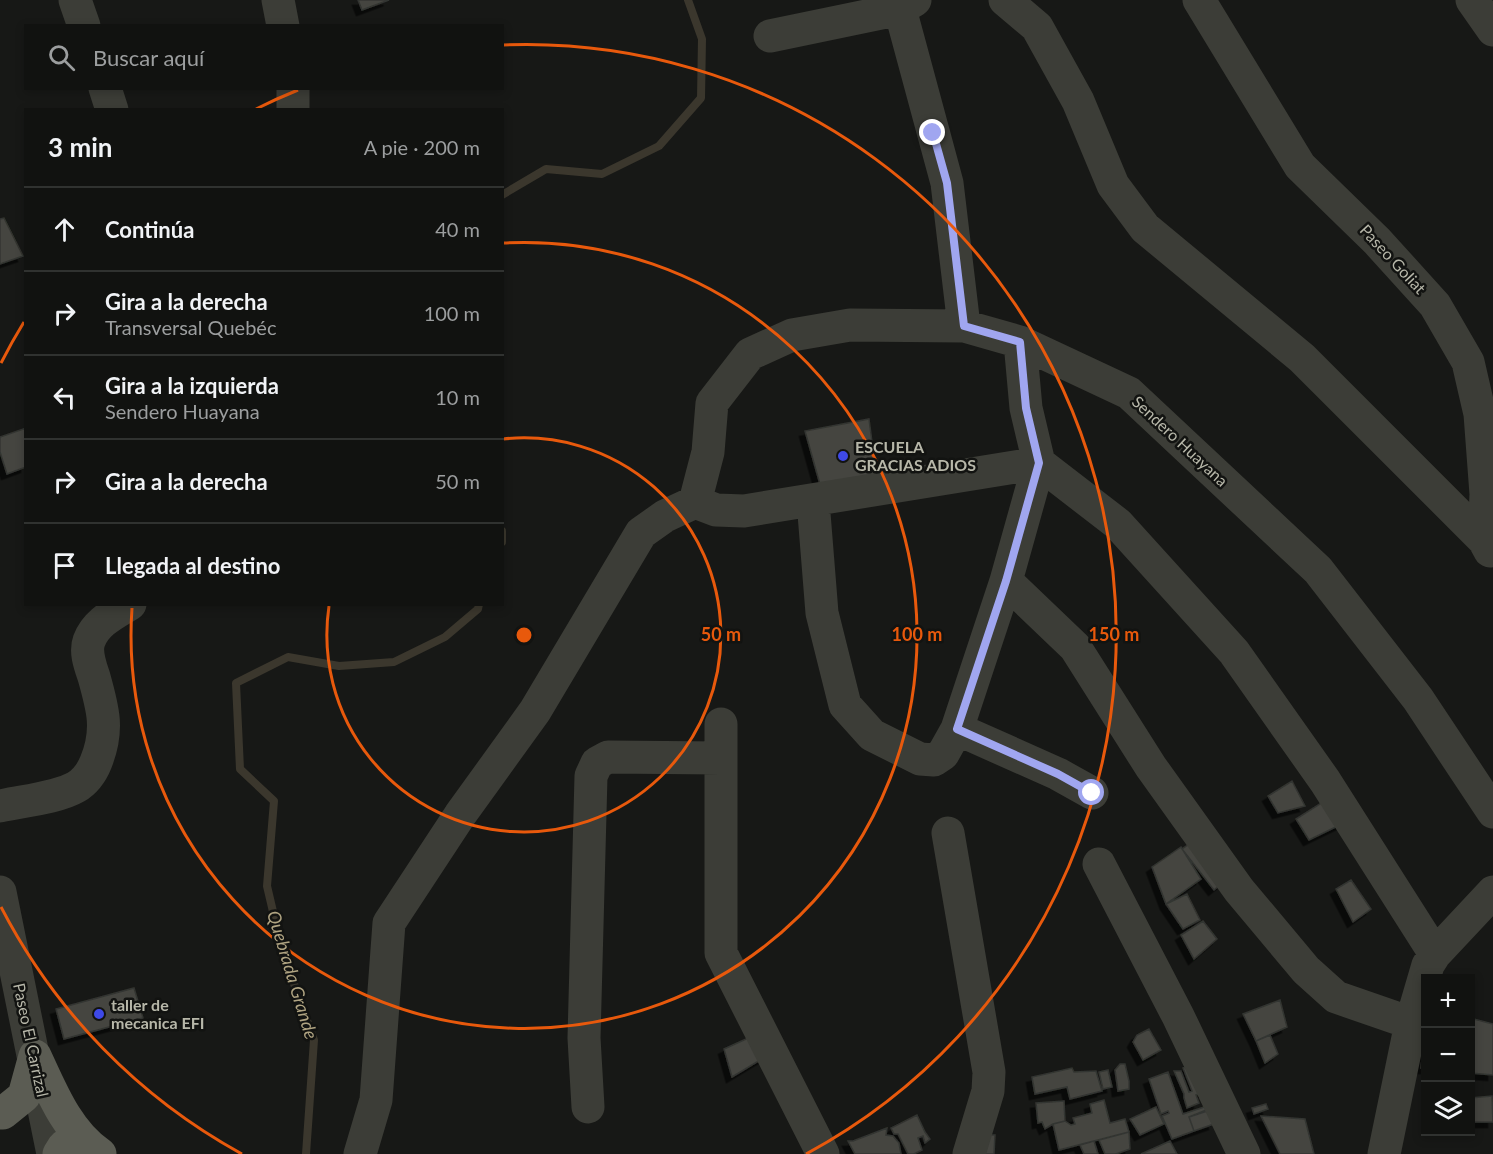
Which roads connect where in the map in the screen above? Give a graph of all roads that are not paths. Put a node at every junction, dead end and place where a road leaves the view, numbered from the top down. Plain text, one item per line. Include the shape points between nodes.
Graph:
1 (75, 0) edge
2 (278, 0) edge
3 (1005, 0) edge
4 (1199, 0) edge
5 (1472, 0) edge
6 (907, 4) edge
7 (83, 24) edge
8 (283, 24) edge
9 (1493, 30) edge
10 (770, 36) dead end
11 (106, 90) edge
12 (293, 90) edge
13 (111, 108) edge
14 (294, 108) edge
15 (964, 326) junction
16 (1020, 342) junction
17 (1039, 463) junction
18 (1490, 496) edge
19 (813, 501) junction
20 (694, 502) junction
21 (1488, 548) edge
22 (1006, 581) junction
23 (127, 606) edge
24 (721, 724) dead end
25 (950, 741) junction
26 (721, 758) junction
27 (1092, 793) dead end
28 (0, 806) edge
29 (1493, 812) edge
30 (948, 833) dead end
31 (1099, 864) dead end
32 (0, 892) edge
33 (1493, 892) edge
34 (1435, 954) junction
35 (1411, 1023) junction
36 (35, 1056) junction
37 (588, 1107) dead end
38 (0, 1113) edge
39 (82, 1151) edge
40 (53, 1154) edge
41 (360, 1154) edge
42 (823, 1154) edge
43 (969, 1154) edge
44 (1244, 1154) edge
45 (1384, 1154) edge

1 - 7 street
2 - 8 street
3 - 21 street via 1037,27 1078,101 1113,184 1145,228 1302,358
4 - 18 street, Paseo Goliat via 1300,166 1436,305 1468,362 1480,414
5 - 9 street
6 - 10 street
6 - 15 street via 947,183
11 - 13 street
12 - 14 street
15 - 16 street, Sendero Huayana
15 - 20 street, Sendero Huayana via 850,325 792,335 750,354 712,403 708,452
16 - 17 street via 1026,408
16 - 29 street, Sendero Huayana via 1129,393 1318,570 1418,699
17 - 19 street
17 - 22 street
17 - 34 street via 1118,524 1234,652 1325,781
18 - 21 street, Paseo Goliat
19 - 20 street via 744,511 716,510
19 - 25 street via 822,613 845,705 872,735 920,759 934,760
20 - 41 street via 641,533 536,711 460,815 389,923 376,1100
22 - 25 street
22 - 35 street via 1076,647 1151,767 1239,890 1306,970 1336,997
23 - 28 street via 104,620 88,643 88,657 104,715 103,745 91,773 77,787
24 - 26 street
25 - 27 street via 1058,774
26 - 37 street via 608,757 597,763 591,776 584,1038
26 - 42 street via 722,953
30 - 43 street via 989,1072 988,1091
31 - 44 street
32 - 36 street, Paseo El Carrizal
33 - 34 street
34 - 35 street
35 - 45 street
36 - 38 main road via 24,1096
36 - 39 main road
36 - 40 street, Paseo El Carrizal

